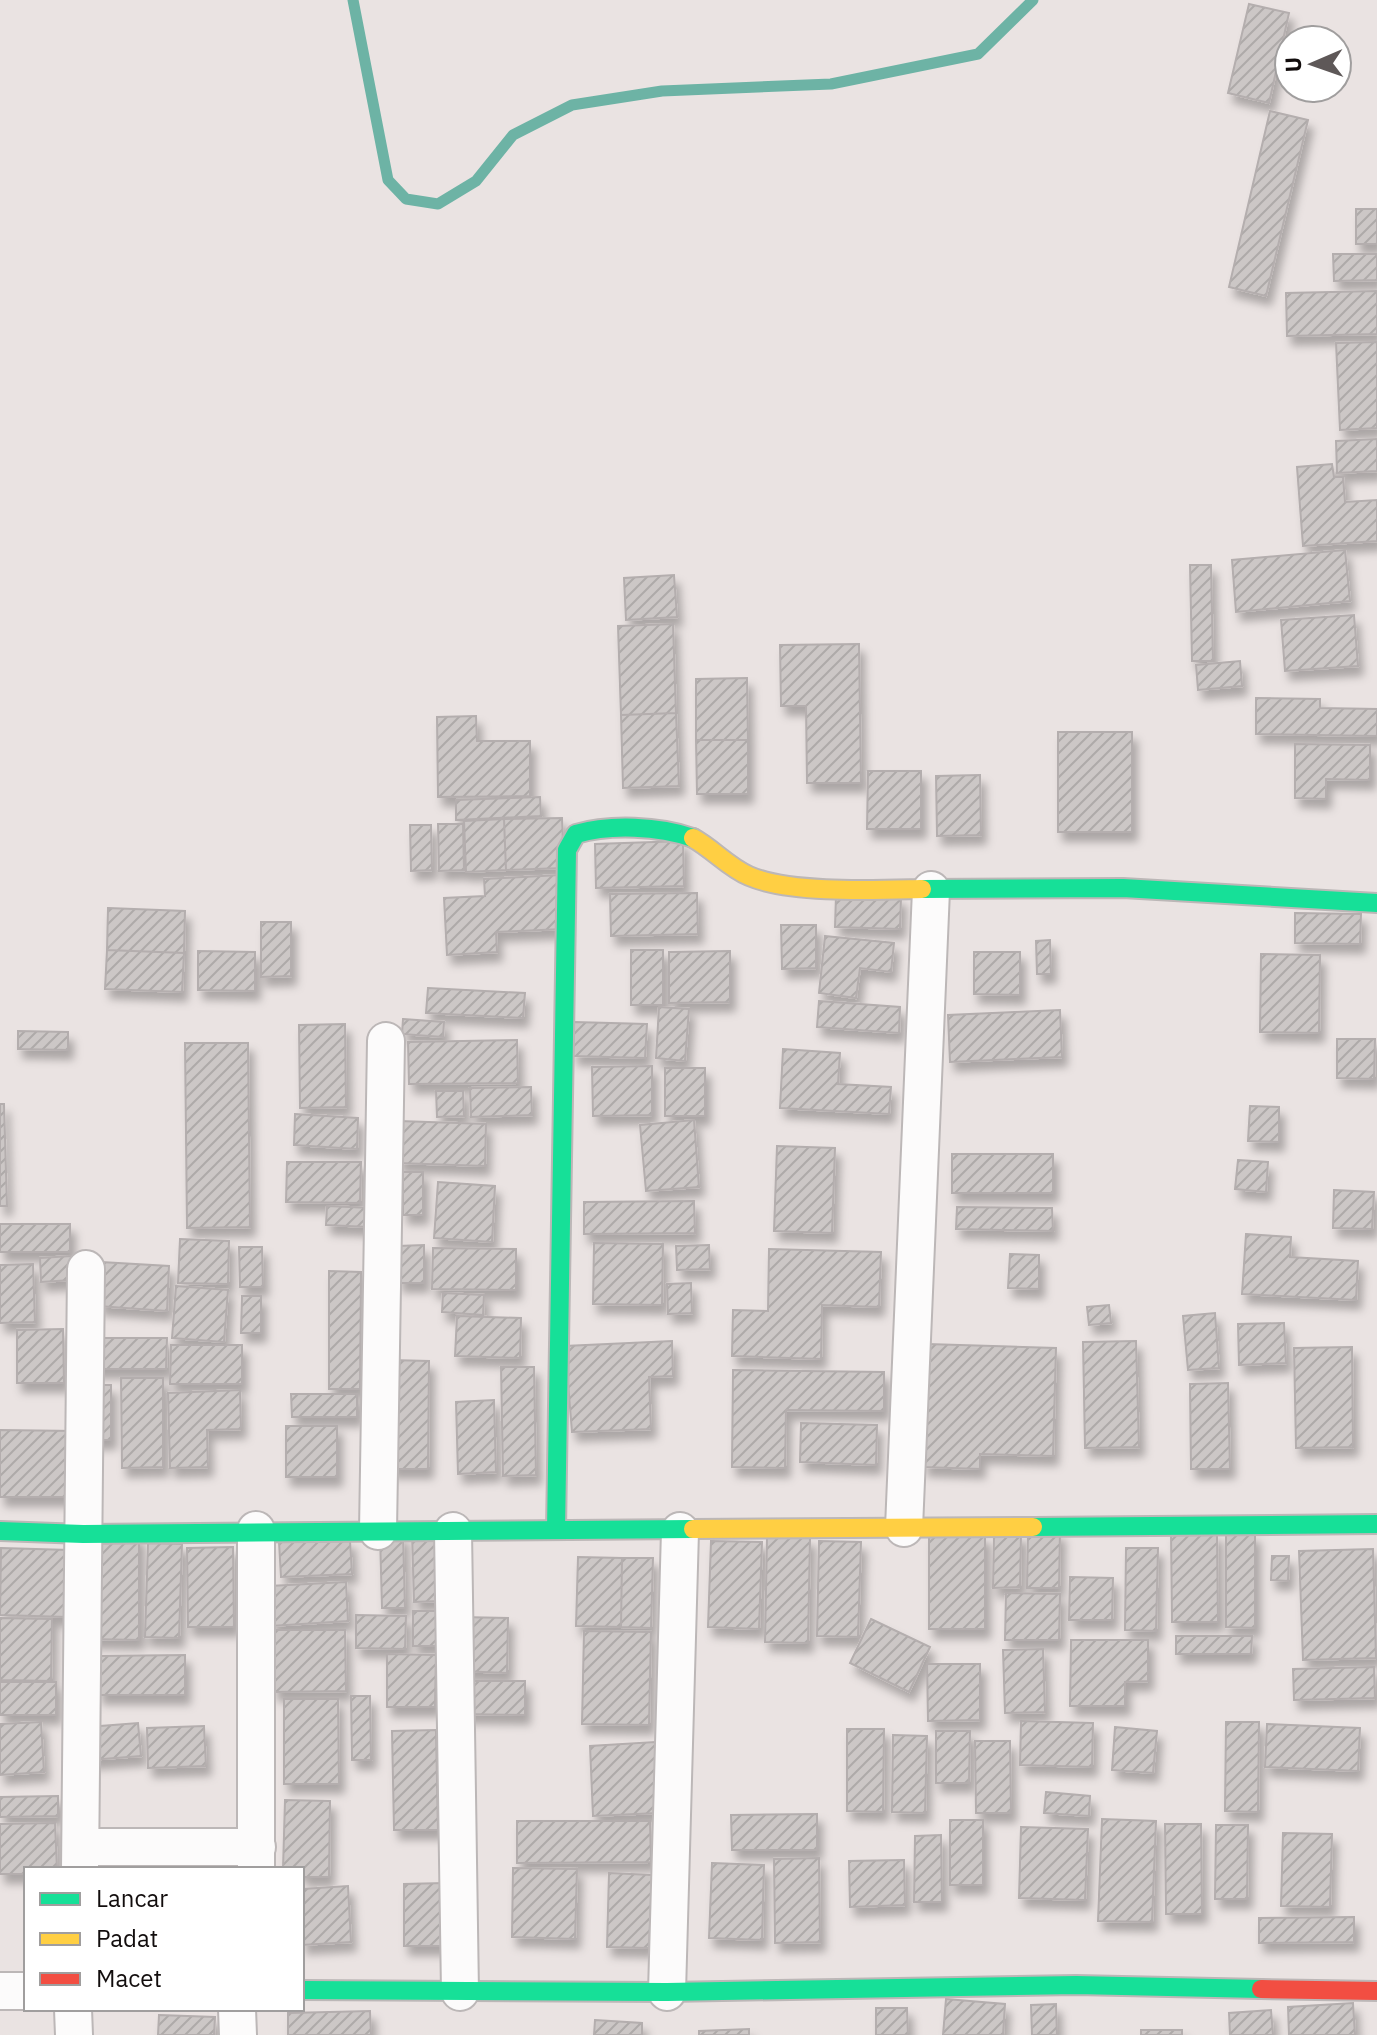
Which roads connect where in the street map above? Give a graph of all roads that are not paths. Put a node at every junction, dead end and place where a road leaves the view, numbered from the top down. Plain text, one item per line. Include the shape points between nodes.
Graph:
1 (931, 890) junction
2 (1377, 903) edge
3 (386, 1041) dead end
4 (86, 1269) dead end
5 (1377, 1524) edge
6 (904, 1528) junction
7 (256, 1530) junction
8 (556, 1530) junction
9 (0, 1531) edge
10 (378, 1531) junction
11 (453, 1531) junction
12 (680, 1531) junction
13 (83, 1534) junction
14 (81, 1858) edge
15 (256, 1858) edge
16 (304, 1990) edge
17 (0, 1991) edge
18 (24, 1991) edge
19 (1377, 1991) edge
20 (460, 1992) junction
21 (667, 1992) junction
22 (73, 2011) edge
23 (237, 2011) edge
24 (74, 2035) edge
25 (238, 2035) edge

1 - 2 street via 1160,890
1 - 6 street
1 - 8 street via 751,878 691,836 599,827 571,840 566,863
3 - 10 street
4 - 13 street
5 - 6 street
6 - 12 street
7 - 10 street
7 - 13 street
7 - 15 street
8 - 11 street
8 - 12 street
9 - 13 street
10 - 11 street
11 - 20 street
12 - 21 street
13 - 14 street
14 - 15 street
16 - 20 street
17 - 18 street
19 - 21 street via 1076,1985
20 - 21 street
22 - 24 street
23 - 25 street

